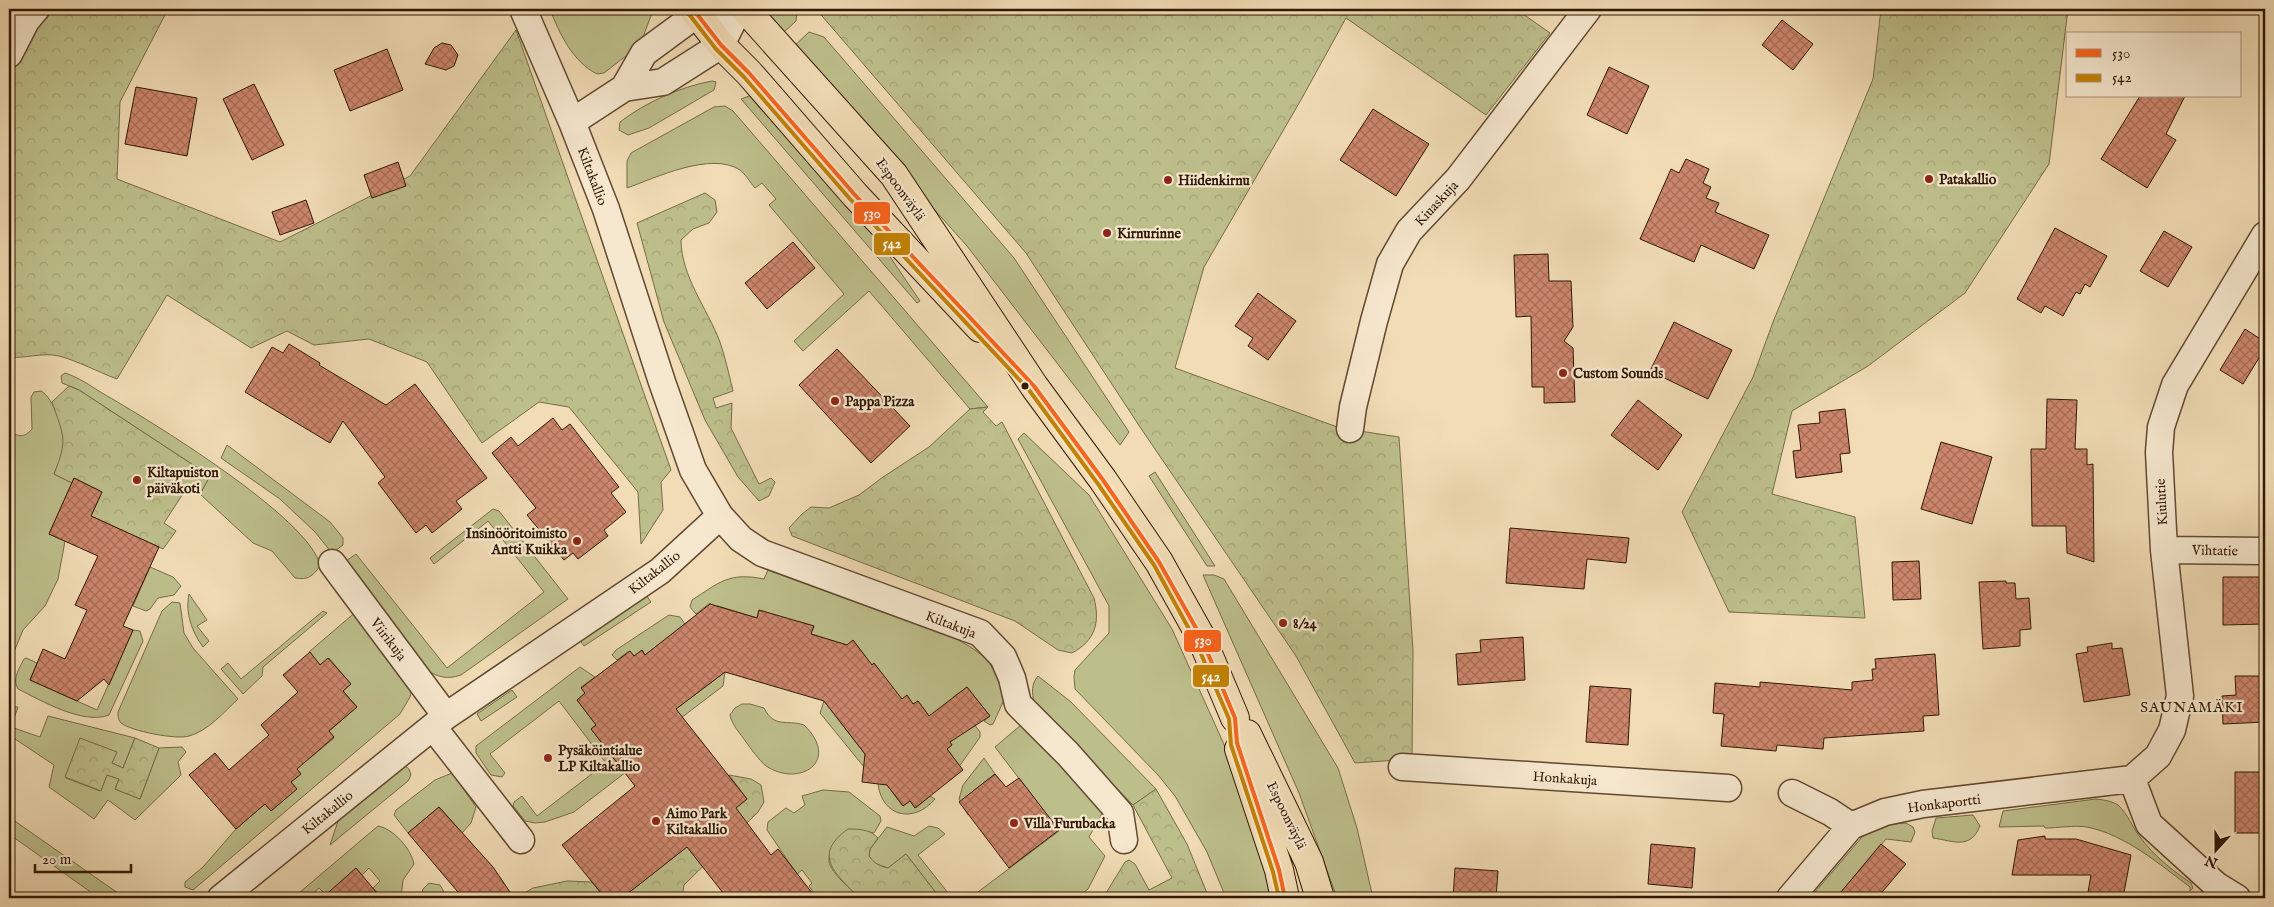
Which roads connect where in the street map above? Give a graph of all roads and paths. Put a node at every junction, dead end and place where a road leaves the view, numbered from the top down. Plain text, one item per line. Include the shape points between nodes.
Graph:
1 (36, 9) edge
2 (523, 9) edge
3 (740, 9) edge
4 (745, 9) edge
5 (1588, 9) edge
6 (704, 10) edge
7 (721, 45) junction
8 (9, 54) edge
9 (624, 88) junction
10 (572, 122) junction
11 (2265, 235) edge
12 (1034, 386) junction
13 (1350, 429) dead end
14 (720, 516) junction
15 (2164, 550) junction
16 (2265, 551) edge
17 (332, 563) dead end
18 (440, 722) junction
19 (1240, 732) junction
20 (1402, 766) dead end
21 (2132, 779) junction
22 (1728, 788) dead end
23 (1792, 793) dead end
24 (1851, 826) junction
25 (521, 840) dead end
26 (1124, 840) dead end
27 (221, 898) edge
28 (1286, 898) edge
29 (1320, 898) edge
30 (1790, 898) edge
31 (2237, 898) edge

1 - 8 street
2 - 10 street, Kiltakallio
3 - 7 street
4 - 12 main road, Espoonväylä via 894,175
5 - 13 street, Kiuaskuja via 1458,179 1409,231 1390,264
6 - 7 main road, Espoonväylä
6 - 9 street via 644,54
7 - 9 street via 663,82
7 - 12 main road, Espoonväylä
9 - 10 street
10 - 14 street, Kiltakallio via 606,209 693,470
11 - 15 street, Kiulutie via 2176,385 2161,427 2158,452
12 - 19 main road, Espoonväylä via 1159,562 1201,637
14 - 18 street, Kiltakallio via 660,572
14 - 26 street, Kiltakuja via 741,539 762,553 980,633 1003,657 1018,704 1120,813
15 - 16 street, Vihtatie
15 - 21 street, Kiulutie via 2180,696 2172,730 2163,748
17 - 18 street, Viirikuja
18 - 25 street
18 - 27 street, Kiltakallio
19 - 28 main road, Espoonväylä
19 - 29 main road, Espoonväylä via 1310,862
20 - 22 street, Honkakuja
21 - 24 street, Honkaportti via 1923,804 1885,812
21 - 31 street via 2149,824 2216,885
23 - 24 street
24 - 30 street, Honkaportti

